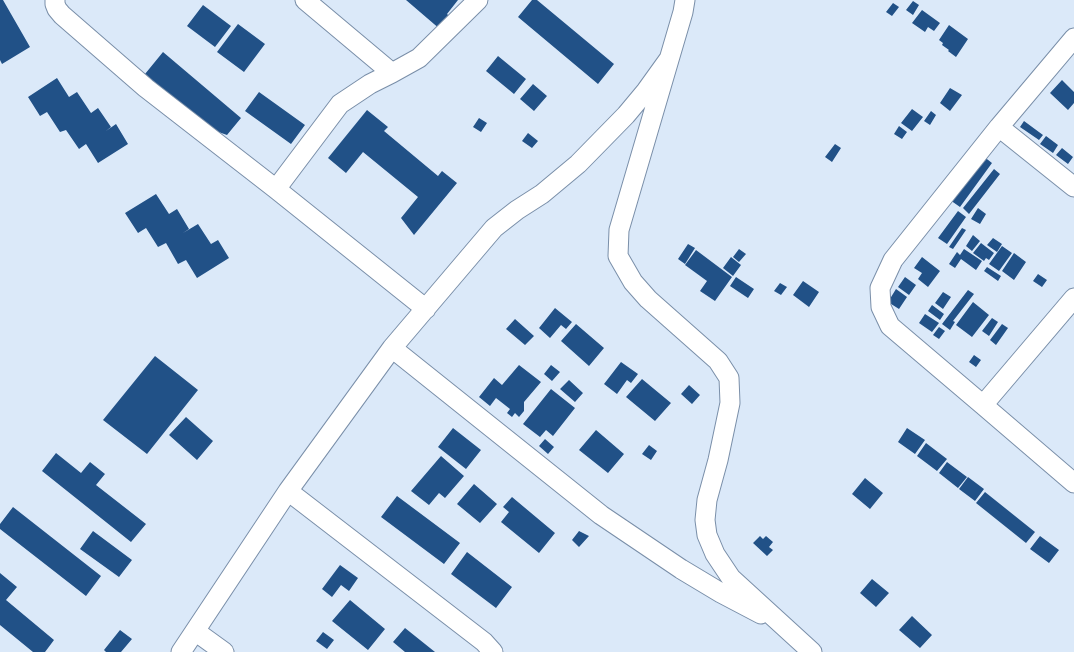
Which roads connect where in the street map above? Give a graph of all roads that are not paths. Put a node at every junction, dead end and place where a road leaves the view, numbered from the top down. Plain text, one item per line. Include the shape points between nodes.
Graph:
1 (55, 0) edge
2 (304, 0) edge
3 (478, 0) edge
4 (686, 0) edge
5 (1074, 38) edge
6 (669, 59) junction
7 (392, 74) junction
8 (999, 127) junction
9 (1074, 188) edge
10 (276, 189) junction
11 (1074, 298) edge
12 (426, 309) junction
13 (392, 348) junction
14 (984, 405) junction
15 (1074, 483) edge
16 (288, 491) junction
17 (785, 627) junction
18 (195, 631) junction
19 (181, 652) edge
20 (224, 652) edge
21 (493, 652) edge
22 (812, 652) edge

1 - 10 street via 62,15 146,88
2 - 7 street
3 - 7 street via 419,58
4 - 6 street
5 - 8 street
6 - 12 street via 646,91 603,139 542,194 494,228
6 - 17 street via 619,230 618,256 633,282 648,299 718,361 729,378 730,403 707,500 707,535 731,578
7 - 10 street via 340,104
8 - 9 street
8 - 14 street via 893,260 880,288 881,307 890,326
10 - 12 street
11 - 14 street
12 - 13 street
13 - 16 street
13 - 17 street via 601,515 681,569
14 - 15 street
16 - 18 street
16 - 21 street
17 - 22 street
18 - 19 street
18 - 20 street

